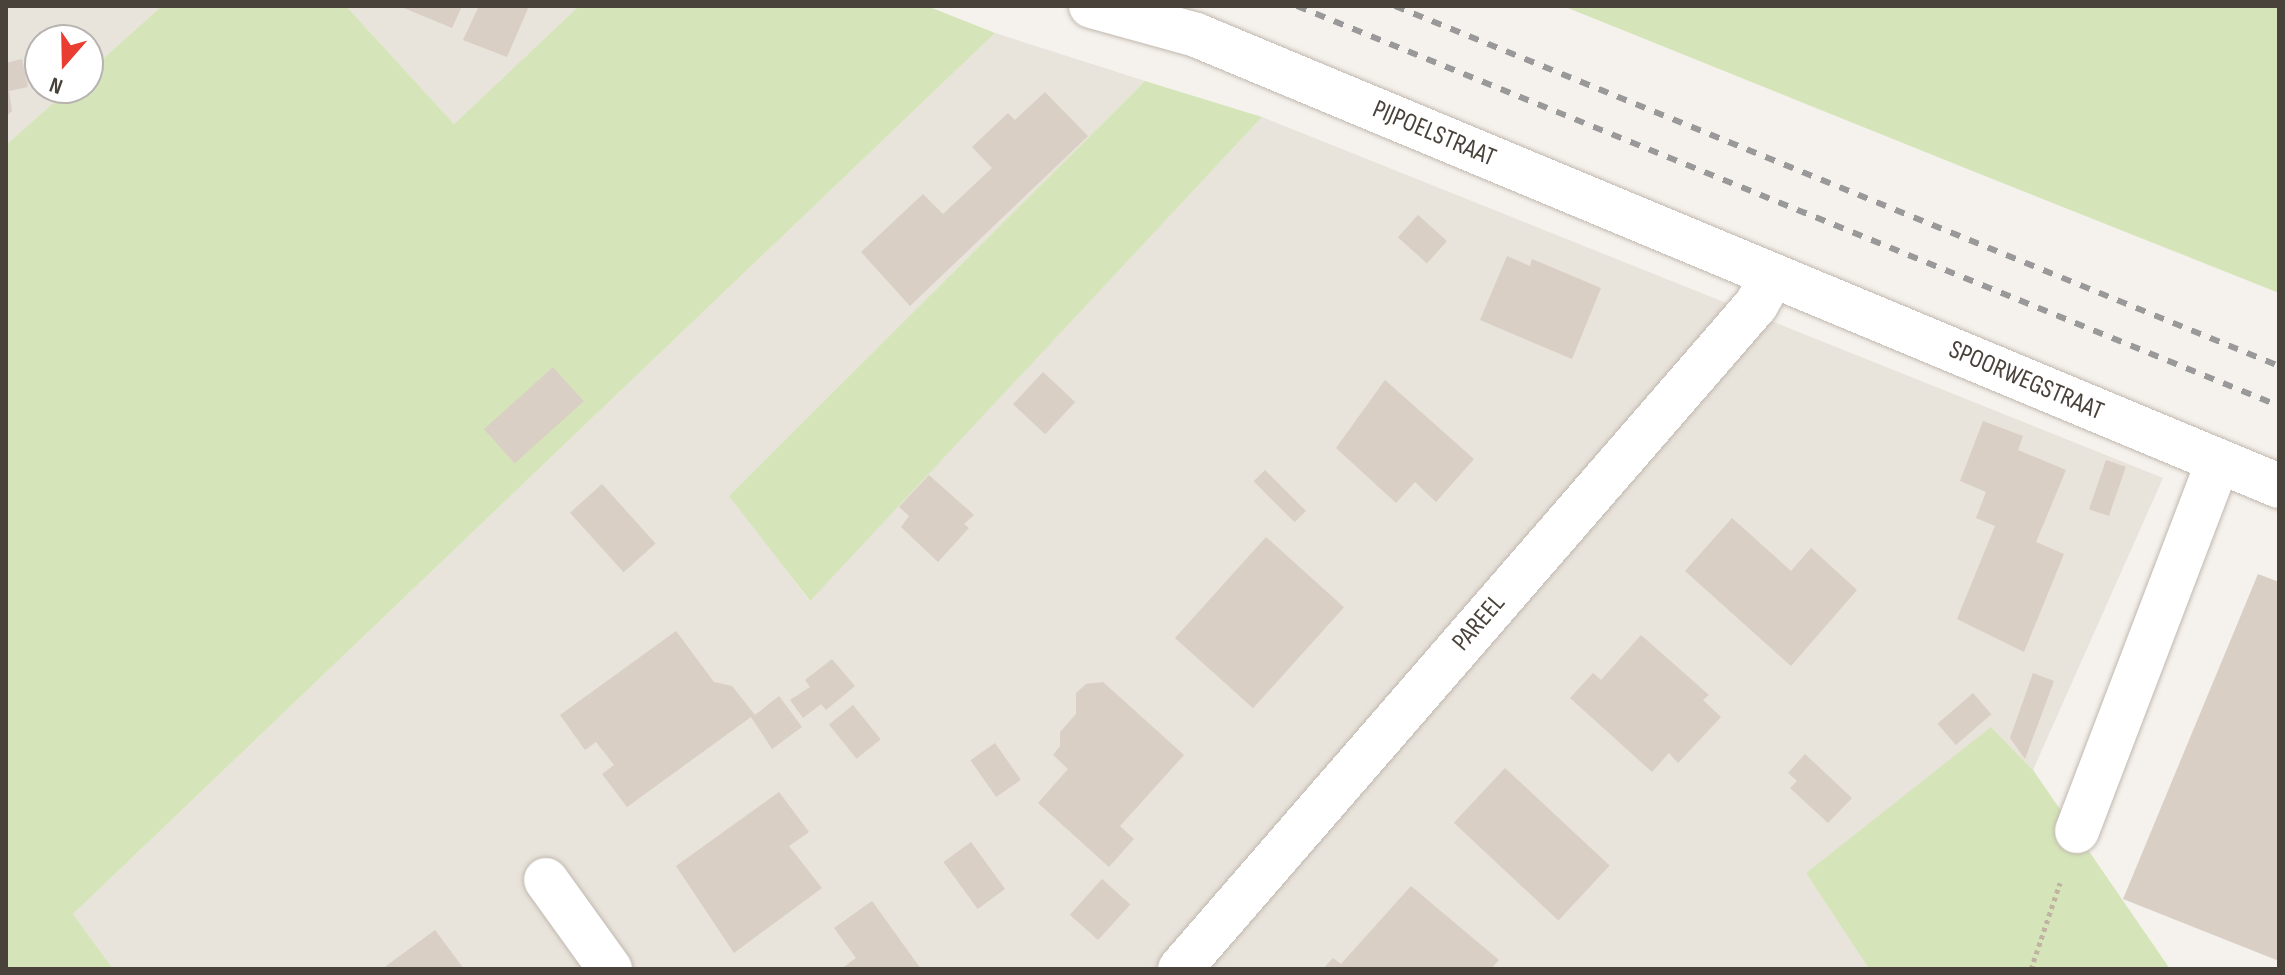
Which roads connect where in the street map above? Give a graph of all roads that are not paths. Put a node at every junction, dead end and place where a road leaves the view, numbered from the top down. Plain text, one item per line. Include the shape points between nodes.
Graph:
1 (1091, 6) edge
2 (1773, 276) junction
3 (2218, 461) junction
4 (2279, 486) edge
5 (2077, 831) road end
6 (546, 880) dead end
7 (610, 969) edge
8 (1180, 969) edge

1 - 2 street, PIJPOELSTRAAT via 1196,35
2 - 3 street, SPOORWEGSTRAAT
2 - 8 street, PAREEL via 1756,305
3 - 4 street, SPOORWEGSTRAAT
3 - 5 street
6 - 7 street

